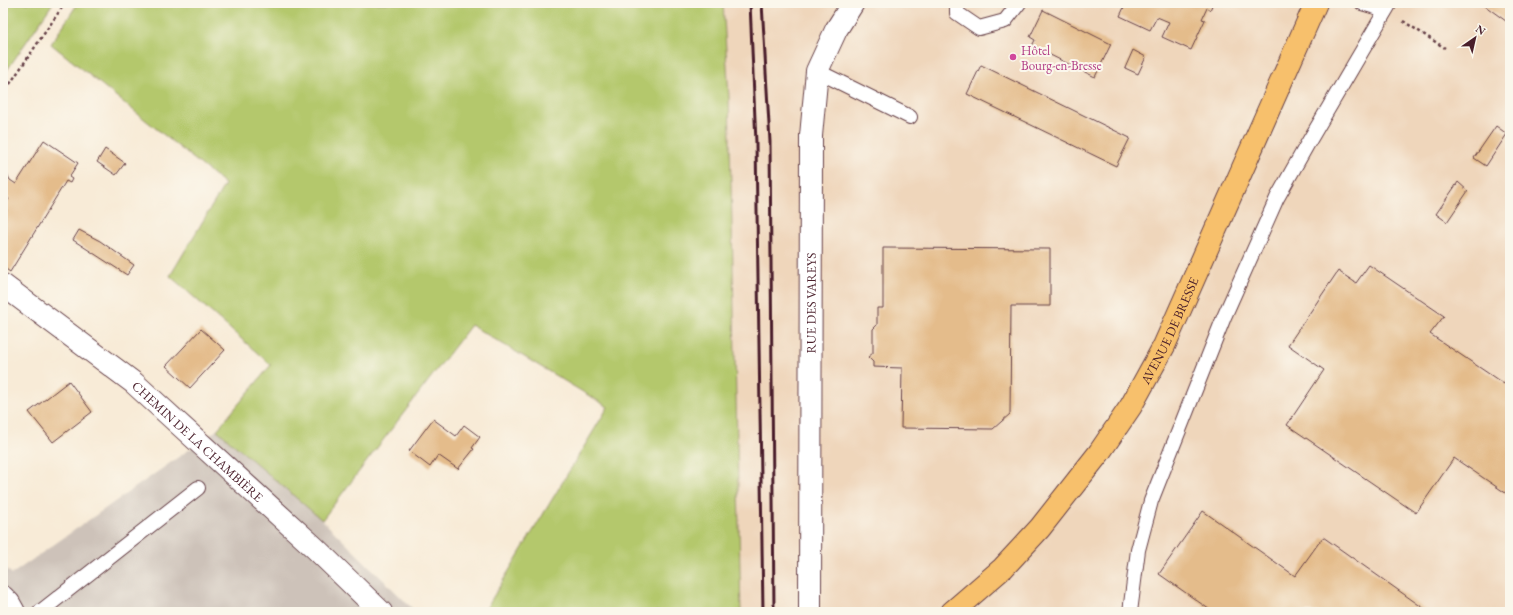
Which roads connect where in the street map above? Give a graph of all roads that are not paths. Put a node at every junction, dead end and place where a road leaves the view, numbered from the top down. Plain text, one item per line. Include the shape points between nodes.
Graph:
1 (853, 3) edge
2 (956, 3) edge
3 (1019, 3) edge
4 (1316, 3) edge
5 (1362, 3) edge
6 (1388, 6) edge
7 (817, 71) junction
8 (910, 117) dead end
9 (3, 285) edge
10 (198, 488) dead end
11 (3, 597) edge
12 (14, 612) edge
13 (40, 612) edge
14 (381, 612) edge
15 (810, 612) edge
16 (952, 612) edge
17 (1130, 612) edge

1 - 7 street, RUE DES VAREYS via 836,30
2 - 3 lane via 957,13 979,28 1005,21
4 - 16 main road, AVENUE DE BRESSE via 1164,346 1131,406 1099,453 1040,528 1003,568
5 - 6 lane
6 - 17 lane via 1277,198 1224,317 1151,500 1138,550
7 - 8 lane
7 - 15 street, RUE DES VAREYS via 811,136
9 - 14 street, CHEMIN DE LA CHAMBIÈRE via 134,383 315,548
10 - 13 lane
11 - 12 street

